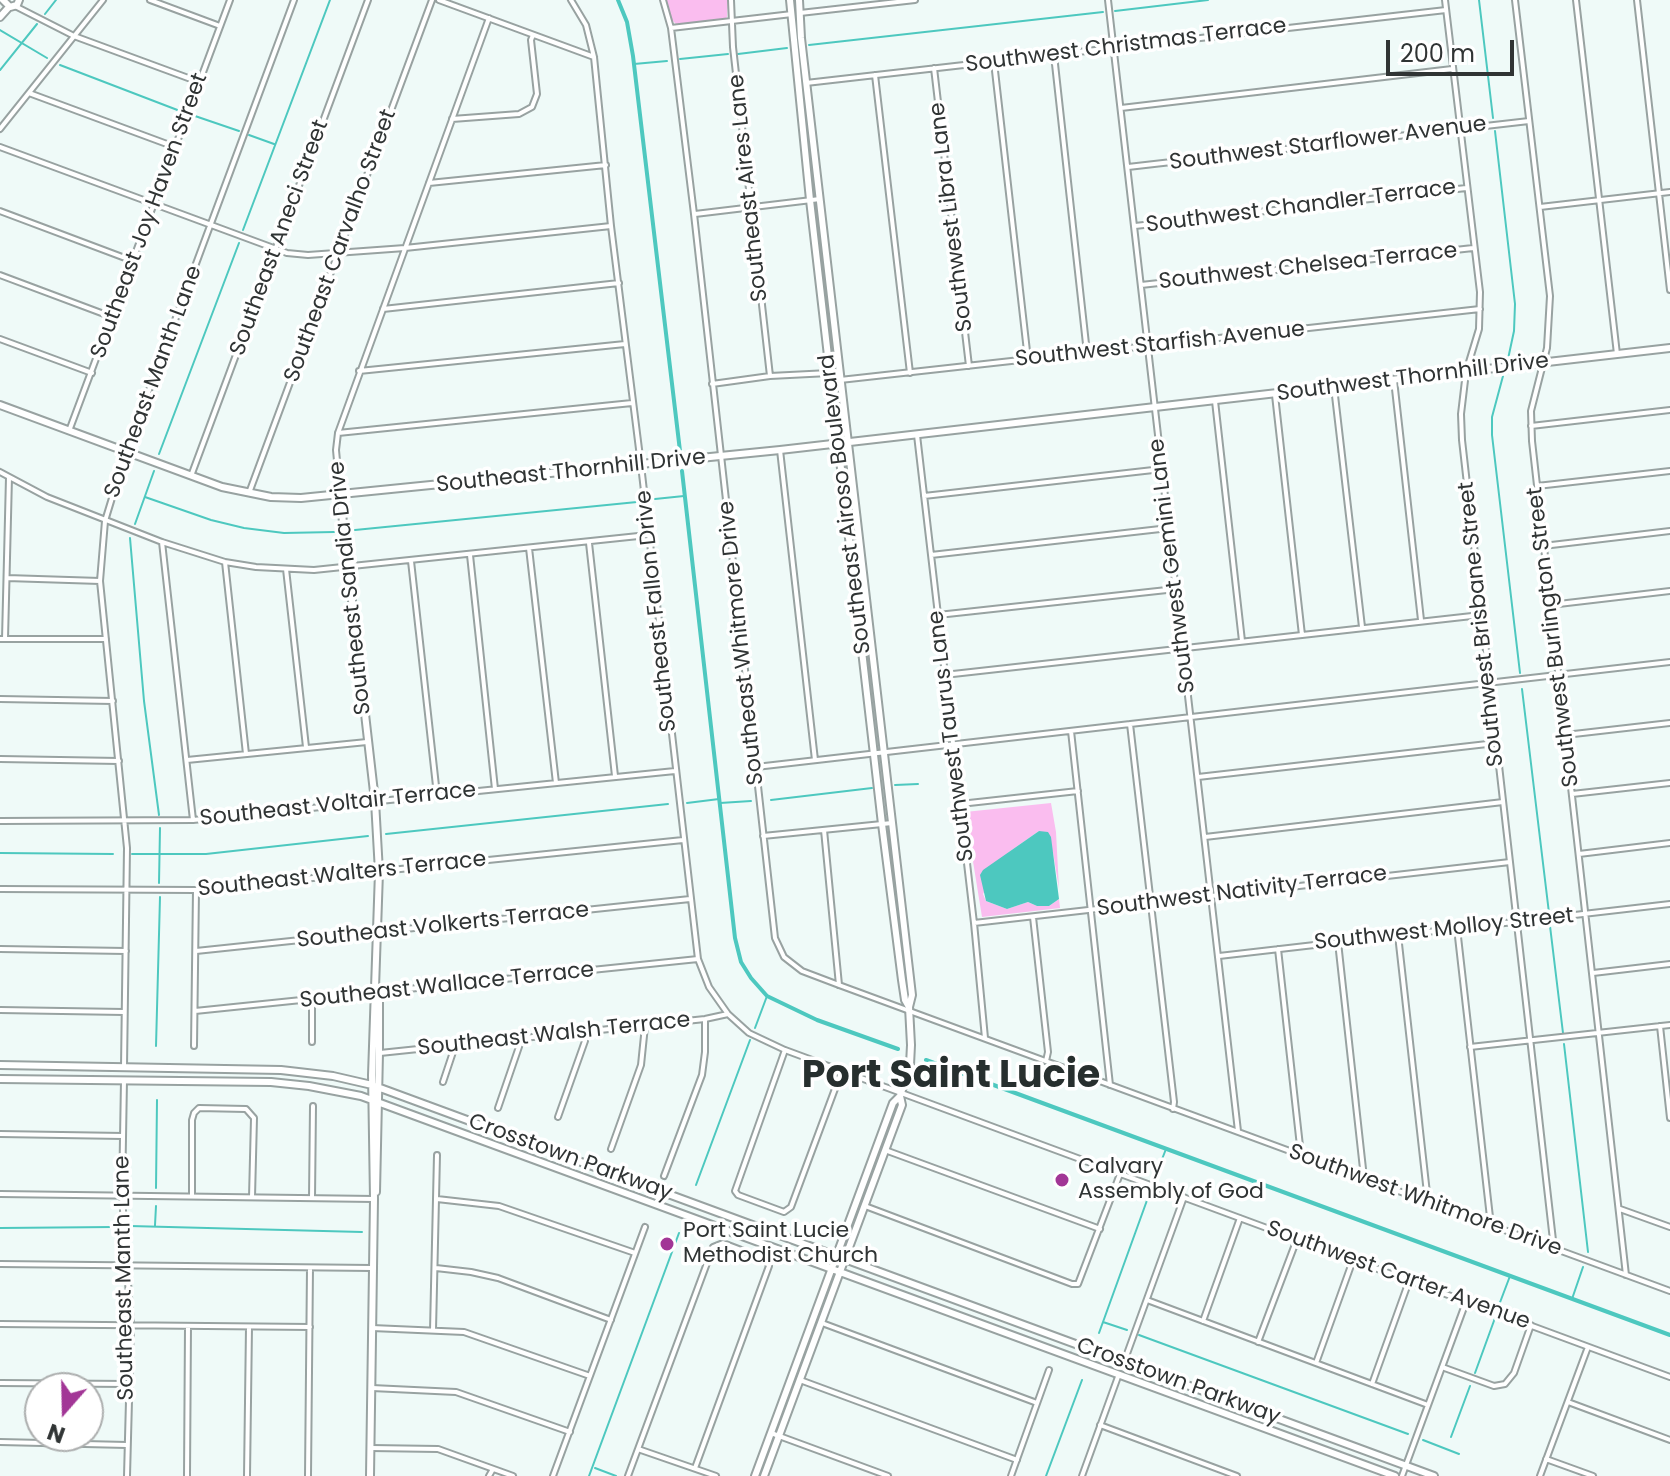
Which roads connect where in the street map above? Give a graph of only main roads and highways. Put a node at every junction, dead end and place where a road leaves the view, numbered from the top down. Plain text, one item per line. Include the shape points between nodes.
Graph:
1 (790, 0) edge
2 (799, 0) edge
3 (10, 4) edge
4 (794, 13) junction
5 (0, 17) edge
6 (810, 112) junction
7 (801, 113) junction
8 (1670, 348) edge
9 (0, 405) edge
10 (1155, 407) joint
11 (847, 442) junction
12 (839, 443) junction
13 (340, 496) junction
14 (377, 992) junction
15 (909, 1009) junction
16 (0, 1065) edge
17 (23, 1065) junction
18 (0, 1079) edge
19 (18, 1079) junction
20 (375, 1086) junction
21 (901, 1094) junction
22 (375, 1100) junction
23 (837, 1256) junction
24 (845, 1259) junction
25 (832, 1268) junction
26 (841, 1272) junction
27 (370, 1476) edge
28 (755, 1476) edge
29 (764, 1476) edge
30 (1395, 1476) edge
31 (1434, 1476) edge

1 - 4 main road, Southeast Airoso Boulevard
2 - 4 main road, Southeast Airoso Boulevard
3 - 5 main road
4 - 6 main road, Southeast Airoso Boulevard
4 - 7 main road, Southeast Airoso Boulevard
6 - 7 main road
6 - 11 main road, Southeast Airoso Boulevard
7 - 12 main road, Southeast Airoso Boulevard
8 - 10 main road, Southwest Thornhill Drive
9 - 13 main road, Southeast Thornhill Drive via 249,493
10 - 11 main road, Southeast Thornhill Drive
11 - 12 main road, Southeast Thornhill Drive
11 - 15 main road, Southeast Airoso Boulevard via 912,995
12 - 13 main road, Southeast Thornhill Drive
12 - 15 main road, Southeast Airoso Boulevard via 882,824
13 - 14 main road, Southeast Sandia Drive via 375,801
14 - 20 main road, Southeast Sandia Drive
14 - 20 main road, Southeast Sandia Drive
15 - 21 main road, Southeast Airoso Boulevard via 910,1065
16 - 17 main road, Crosstown Parkway
17 - 19 main road
17 - 20 main road, Crosstown Parkway via 281,1070
18 - 19 main road, Crosstown Parkway
19 - 22 main road, Crosstown Parkway via 284,1083
20 - 22 main road, Southeast Sandia Drive
20 - 23 main road, Crosstown Parkway
21 - 23 main road, Southeast Airoso Boulevard via 893,1103
21 - 24 main road, Southeast Airoso Boulevard via 902,1105
22 - 25 main road, Crosstown Parkway
22 - 27 main road, Southeast Sandia Drive
23 - 24 main road, Crosstown Parkway
23 - 25 main road, Southeast Airoso Boulevard
24 - 26 main road, Southeast Airoso Boulevard
24 - 31 main road, Crosstown Parkway
25 - 26 main road, Crosstown Parkway
25 - 28 main road, Southeast Airoso Boulevard
26 - 29 main road, Southeast Airoso Boulevard
26 - 30 main road, Crosstown Parkway

